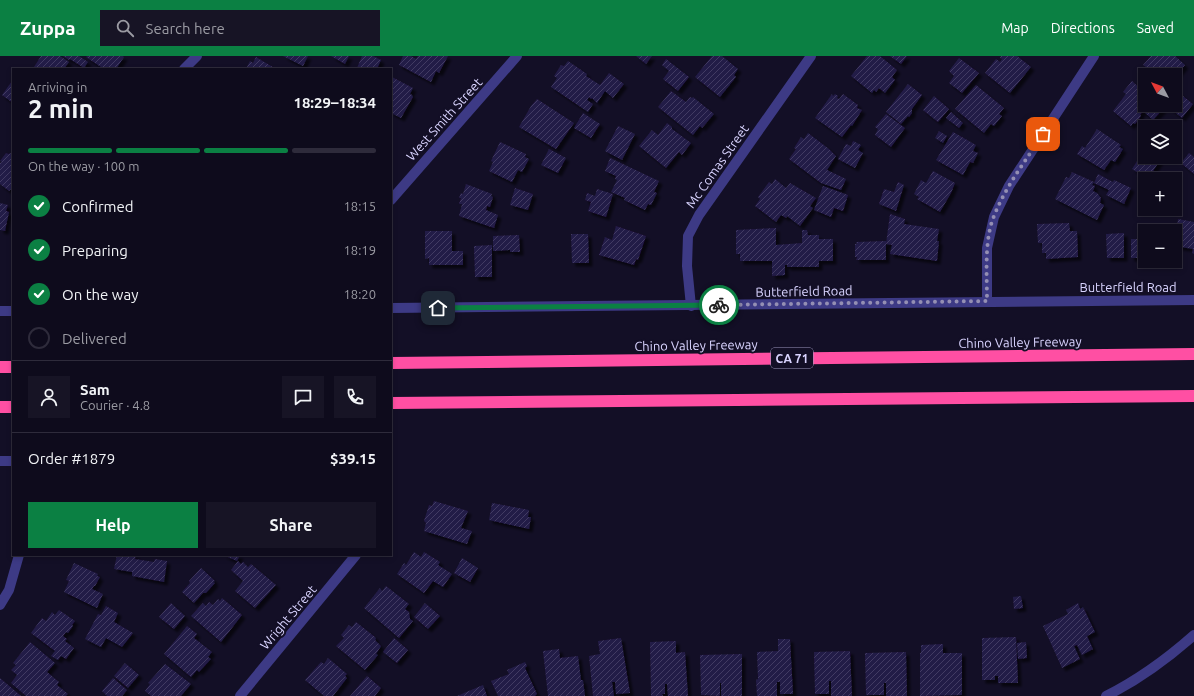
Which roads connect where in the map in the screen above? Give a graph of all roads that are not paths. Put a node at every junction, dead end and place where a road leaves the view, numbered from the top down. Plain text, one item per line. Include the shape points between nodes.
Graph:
1 (196, 56) edge
2 (517, 56) edge
3 (811, 56) edge
4 (1094, 56) edge
5 (185, 68) edge
6 (392, 199) edge
7 (1194, 300) edge
8 (987, 301) junction
9 (691, 306) junction
10 (392, 308) edge
11 (0, 311) edge
12 (12, 311) edge
13 (1194, 354) edge
14 (392, 363) edge
15 (0, 367) edge
16 (12, 367) edge
17 (1194, 396) edge
18 (392, 403) edge
19 (0, 407) edge
20 (12, 407) edge
21 (0, 461) edge
22 (12, 461) edge
23 (19, 556) edge
24 (355, 556) edge
25 (0, 605) edge
26 (1194, 635) edge
27 (240, 696) edge
28 (1106, 696) edge

1 - 5 street
2 - 6 street, West Smith Street
3 - 9 street, Mc Comas Street via 696,220 688,236 687,266
4 - 8 street via 1009,186 994,217 987,248
7 - 8 street, Butterfield Road
8 - 9 street, Butterfield Road
9 - 10 street, Butterfield Road
11 - 12 street
13 - 14 highway, Chino Valley Freeway / CA 71
15 - 16 highway
17 - 18 highway
19 - 20 highway
21 - 22 street
23 - 25 street via 9,590
24 - 27 street, Wright Street
26 - 28 street via 1172,654

